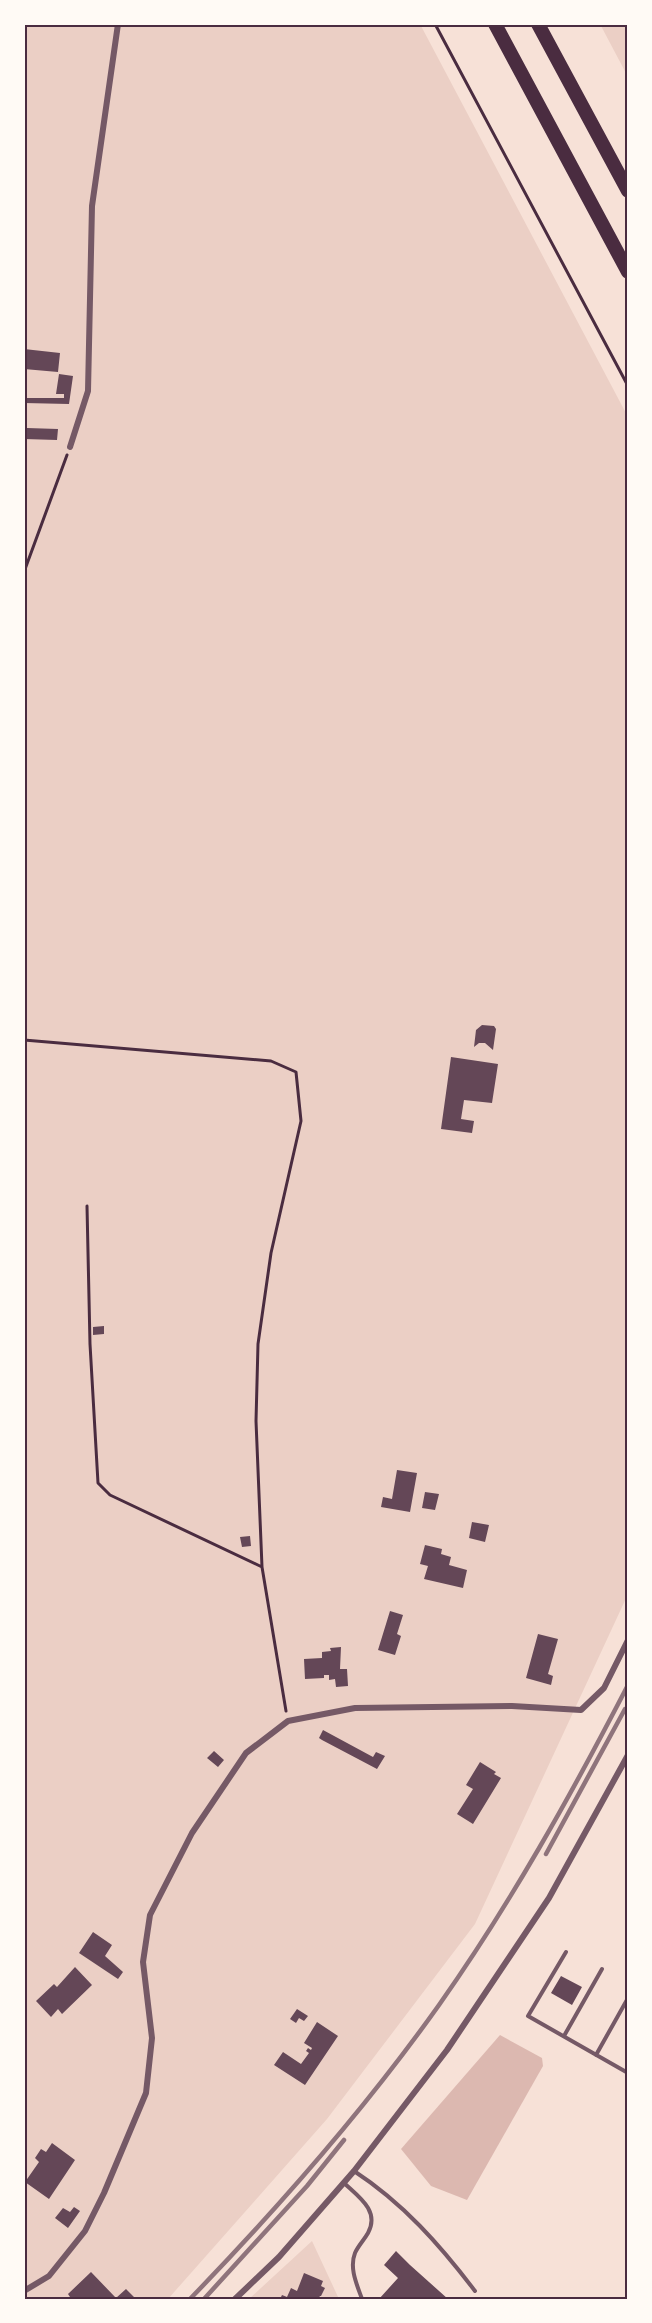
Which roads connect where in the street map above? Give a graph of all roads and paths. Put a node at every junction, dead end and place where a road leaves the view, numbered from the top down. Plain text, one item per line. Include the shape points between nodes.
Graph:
1 (118, 24) edge
2 (435, 24) edge
3 (495, 24) edge
4 (538, 24) edge
5 (628, 191) edge
6 (628, 272) edge
7 (628, 386) edge
8 (70, 447) joint
9 (24, 572) edge
10 (24, 1040) edge
11 (87, 1206) dead end
12 (262, 1567) junction
13 (628, 1640) edge
14 (288, 1721) junction
15 (628, 1755) edge
16 (566, 1952) dead end
17 (602, 1968) dead end
18 (628, 1998) edge
19 (564, 2036) junction
20 (596, 2055) junction
21 (628, 2073) edge
22 (354, 2171) junction
23 (344, 2183) junction
24 (24, 2291) edge
25 (475, 2291) dead end
26 (235, 2299) edge
27 (362, 2299) edge

1 - 8 street via 92,206 88,391
2 - 7 path
3 - 6 highway
4 - 5 highway
8 - 9 path
10 - 12 path via 271,1061 296,1072 301,1121 271,1253 258,1344 256,1421
11 - 12 path via 98,1483 110,1495
12 - 14 path
13 - 14 street via 604,1688 582,1710 512,1706 355,1708
14 - 24 street via 246,1752 192,1833 150,1915 143,1962 152,2038 146,2093 85,2231 49,2276
15 - 22 street via 549,1898 447,2050
16 - 19 lane via 528,2016
17 - 19 lane
18 - 20 lane
19 - 20 lane
20 - 21 lane
22 - 23 street
22 - 25 lane via 383,2190 433,2239
23 - 26 street via 279,2257
23 - 27 lane via 368,2207 373,2219 354,2254 354,2275

